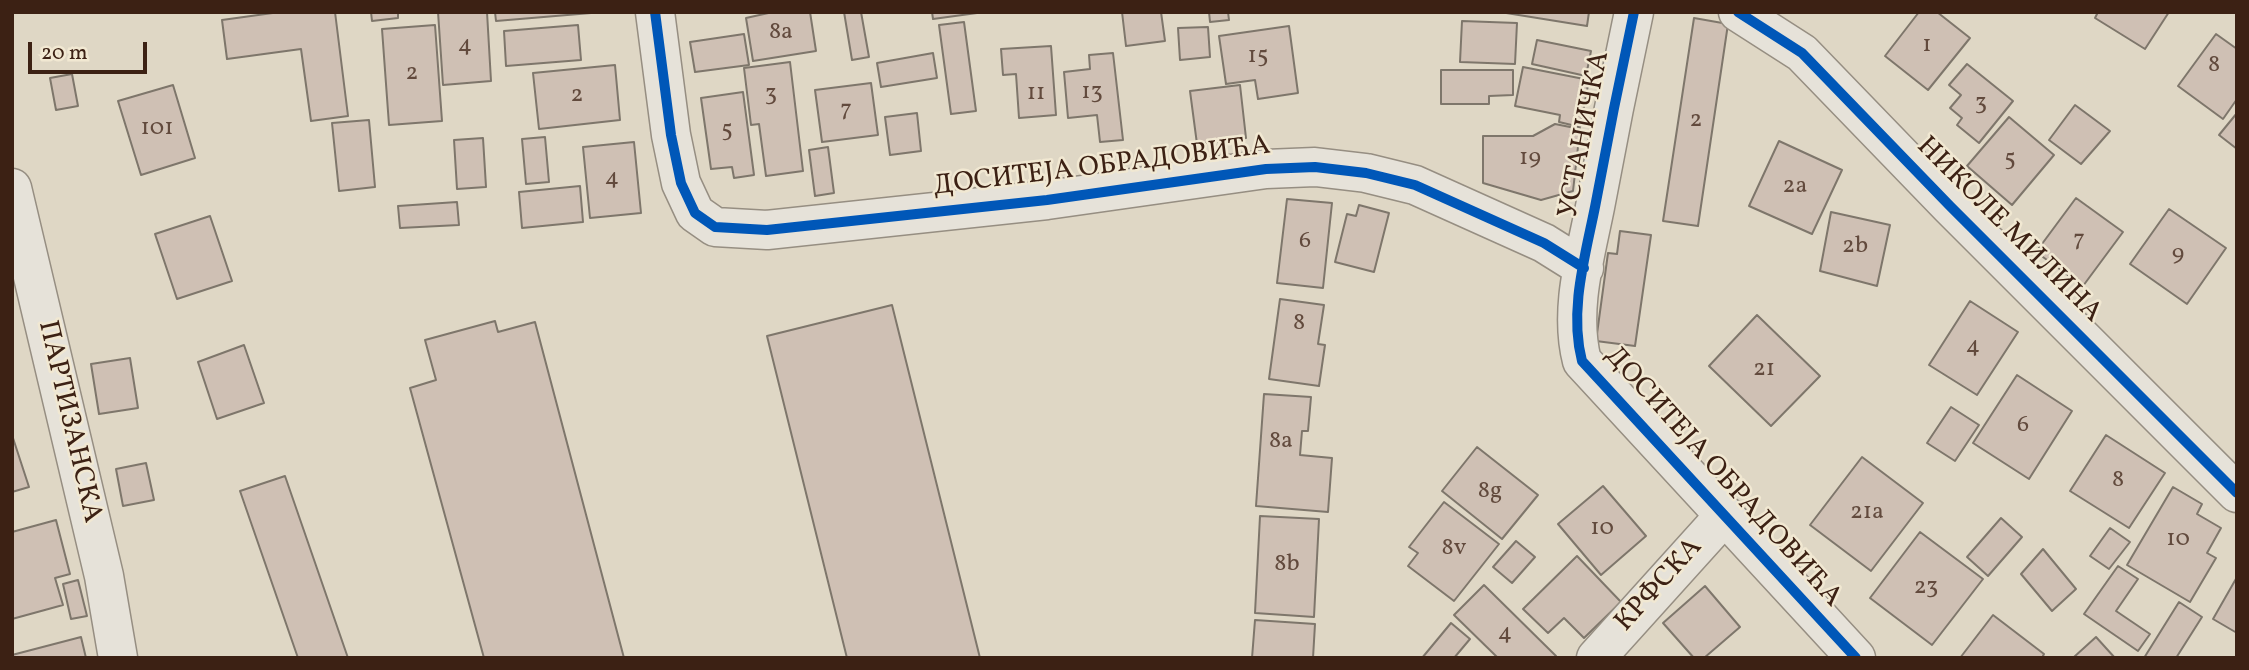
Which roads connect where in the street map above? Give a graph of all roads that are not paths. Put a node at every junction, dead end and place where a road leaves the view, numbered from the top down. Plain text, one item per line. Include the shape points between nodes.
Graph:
1 (655, 12) edge
2 (1634, 12) edge
3 (1738, 12) edge
4 (12, 188) edge
5 (1584, 268) junction
6 (2237, 493) edge
7 (1724, 515) junction
8 (118, 658) edge
9 (1597, 658) edge
10 (1856, 658) edge

1 - 5 street, ДОСИТЕЈА ОБРАДОВИЋА via 681,183 695,213 715,227 767,230 1046,200 1266,169 1315,167 1366,173 1415,186 1544,243
2 - 5 street, УСТАНИЧКА
3 - 6 street, НИКОЛЕ МИЛИНА via 1802,53
4 - 8 street, ПАРТИЗАНСКА via 104,576
5 - 7 street, ДОСИТЕЈА ОБРАДОВИЋА via 1576,320 1582,361
7 - 9 street, КРФСКА
7 - 10 street, ДОСИТЕЈА ОБРАДОВИЋА

